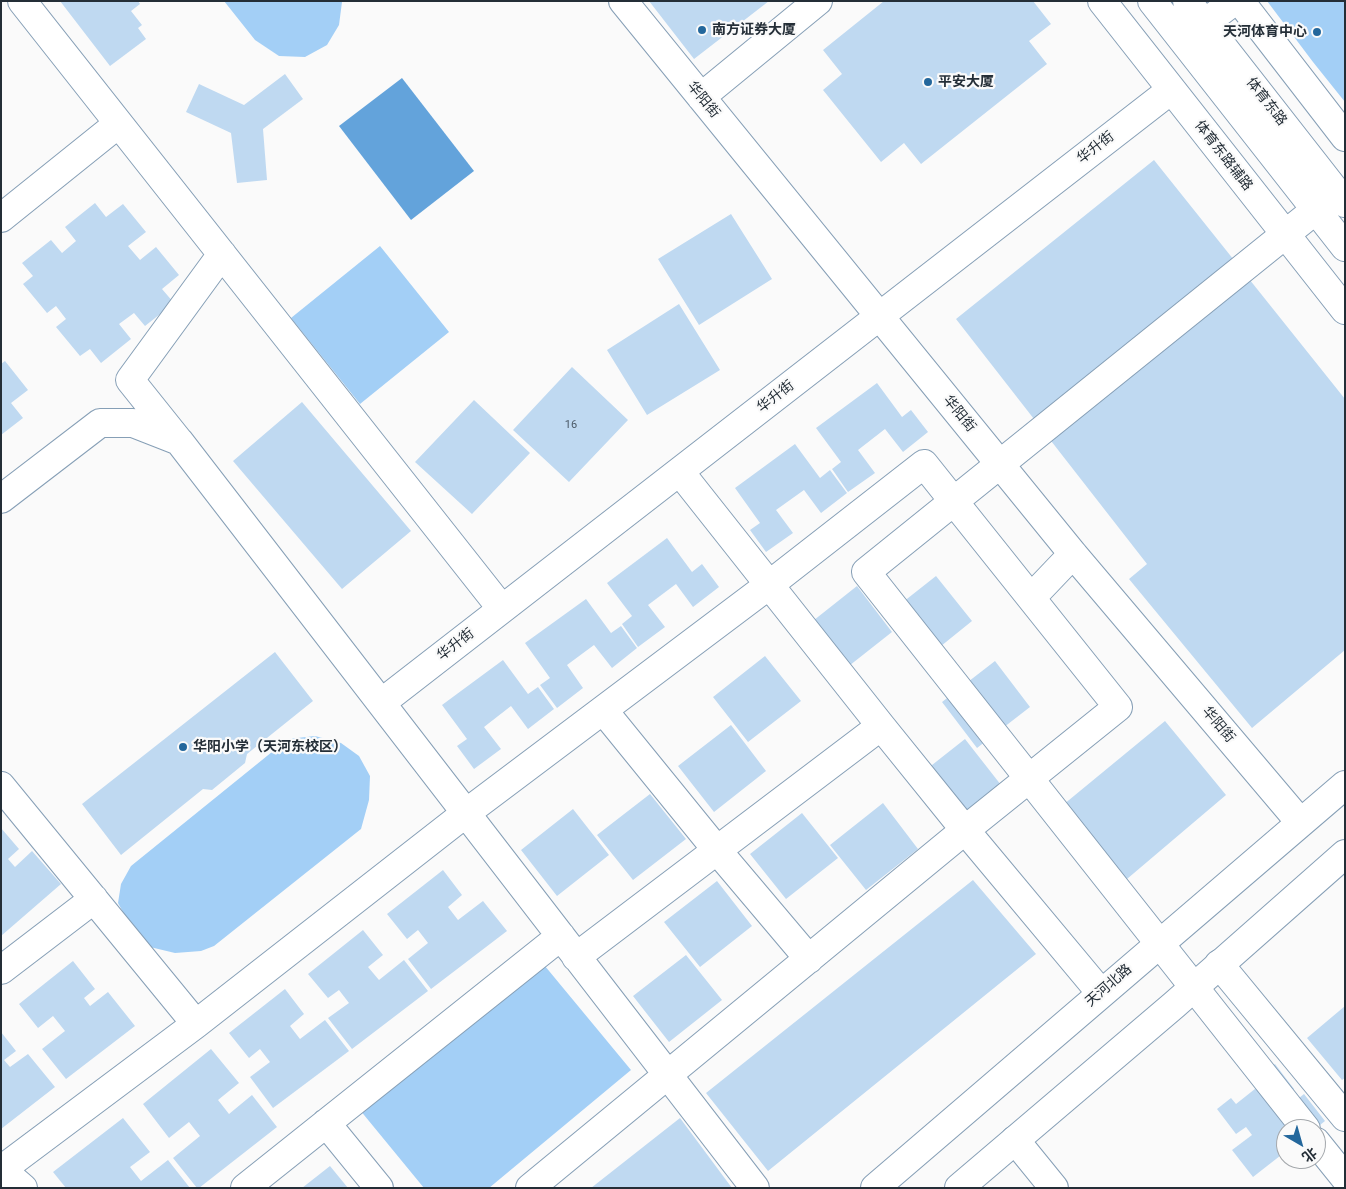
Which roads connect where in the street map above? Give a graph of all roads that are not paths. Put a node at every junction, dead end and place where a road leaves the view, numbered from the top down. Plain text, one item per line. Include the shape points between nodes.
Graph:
1 (22, 1) edge
2 (623, 1) edge
3 (818, 1) edge
4 (1102, 1) edge
5 (1152, 1) edge
6 (1188, 1) edge
7 (1234, 1) edge
8 (1240, 1) edge
9 (1205, 23) junction
10 (1171, 90) junction
11 (701, 97) junction
12 (118, 124) junction
13 (1345, 136) edge
14 (1345, 186) edge
15 (1345, 203) edge
16 (1, 218) edge
17 (1345, 247) edge
18 (222, 254) junction
19 (1345, 310) edge
20 (880, 316) junction
21 (179, 441) junction
22 (680, 472) junction
23 (1, 500) edge
24 (1073, 554) junction
25 (769, 585) junction
26 (1031, 598) junction
27 (502, 609) junction
28 (381, 703) junction
29 (603, 710) junction
30 (880, 726) junction
31 (1345, 785) edge
32 (1, 786) edge
33 (466, 813) junction
34 (1300, 822) junction
35 (965, 830) junction
36 (716, 849) junction
37 (1345, 854) edge
38 (94, 899) junction
39 (569, 946) junction
40 (809, 959) junction
41 (1219, 964) junction
42 (1, 970) edge
43 (1101, 993) junction
44 (196, 1024) junction
45 (668, 1075) junction
46 (1345, 1118) edge
47 (1298, 1119) edge
48 (326, 1123) junction
49 (1015, 1140) junction
50 (1326, 1154) edge
51 (2, 1169) edge
52 (1345, 1178) edge
53 (22, 1188) edge
54 (245, 1188) edge
55 (379, 1188) edge
56 (530, 1188) edge
57 (755, 1188) edge
58 (875, 1188) edge
59 (959, 1188) edge
60 (1054, 1188) edge

1 - 12 street
2 - 11 street, 华阳街
3 - 11 street
4 - 10 street, 体育东路辅路
5 - 17 street, 体育东路
6 - 9 street, 体育东路
7 - 9 street
8 - 13 street
9 - 15 street, 体育东路
10 - 19 street, 体育东路辅路
10 - 20 street, 华升街
11 - 20 street, 华阳街
12 - 16 street
12 - 18 street
14 - 47 street via 866,572
18 - 21 street via 130,380
18 - 27 street
20 - 22 street, 华升街
20 - 24 street, 华阳街
21 - 23 street via 133,423 100,423
21 - 28 street
22 - 25 street
22 - 27 street, 华升街
24 - 26 street
24 - 34 street, 华阳街
25 - 26 street via 924,464
25 - 29 street
25 - 30 street
26 - 35 street via 1118,707
27 - 28 street, 华升街
28 - 33 street
29 - 33 street
29 - 36 street
30 - 35 street
30 - 36 street
31 - 34 street, 天河北路
32 - 38 street
33 - 39 street
33 - 44 street
34 - 43 street, 天河北路
35 - 40 street
35 - 43 street
36 - 39 street
36 - 40 street
37 - 41 street
38 - 42 street
38 - 44 street
39 - 45 street
39 - 48 street
40 - 45 street
41 - 46 street
41 - 49 street
43 - 58 street, 天河北路
44 - 51 street
45 - 56 street
45 - 57 street
48 - 54 street
48 - 55 street
49 - 59 street
49 - 60 street
50 - 52 street
51 - 53 street

